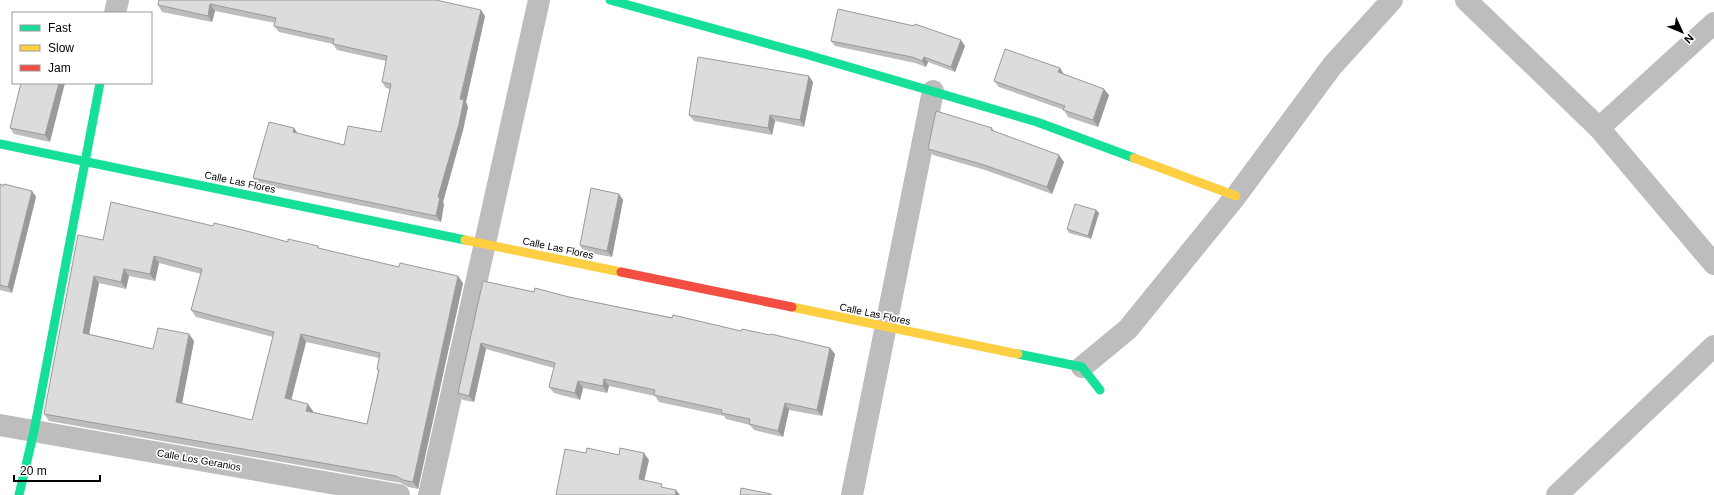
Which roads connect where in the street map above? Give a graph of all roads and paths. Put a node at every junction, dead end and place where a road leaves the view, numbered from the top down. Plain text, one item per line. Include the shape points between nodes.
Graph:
1 (118, 0) edge
2 (539, 0) edge
3 (610, 0) edge
4 (1392, 0) edge
5 (1466, 0) edge
6 (115, 12) edge
7 (1714, 23) edge
8 (100, 84) edge
9 (932, 91) junction
10 (1599, 128) junction
11 (0, 144) edge
12 (84, 161) junction
13 (1236, 196) junction
14 (484, 244) junction
15 (1714, 264) edge
16 (885, 327) junction
17 (1714, 346) edge
18 (1082, 367) junction
19 (1100, 390) dead end
20 (0, 425) edge
21 (34, 431) junction
22 (19, 495) edge
23 (399, 495) edge
24 (429, 495) edge
25 (852, 495) edge
26 (1557, 495) edge

1 - 6 street
2 - 14 street
3 - 9 street
4 - 13 street via 1332,66
5 - 10 street
7 - 10 street
8 - 12 street
9 - 13 street via 1037,122
9 - 16 street
10 - 15 street
11 - 12 street, Calle Las Flores
12 - 14 street, Calle Las Flores
12 - 21 street
13 - 18 street via 1128,329
14 - 16 street, Calle Las Flores
14 - 24 street
16 - 18 street, Calle Las Flores
16 - 25 street
17 - 26 street
18 - 19 street
20 - 21 street, Calle Los Geranios
21 - 22 street
21 - 23 street, Calle Los Geranios

